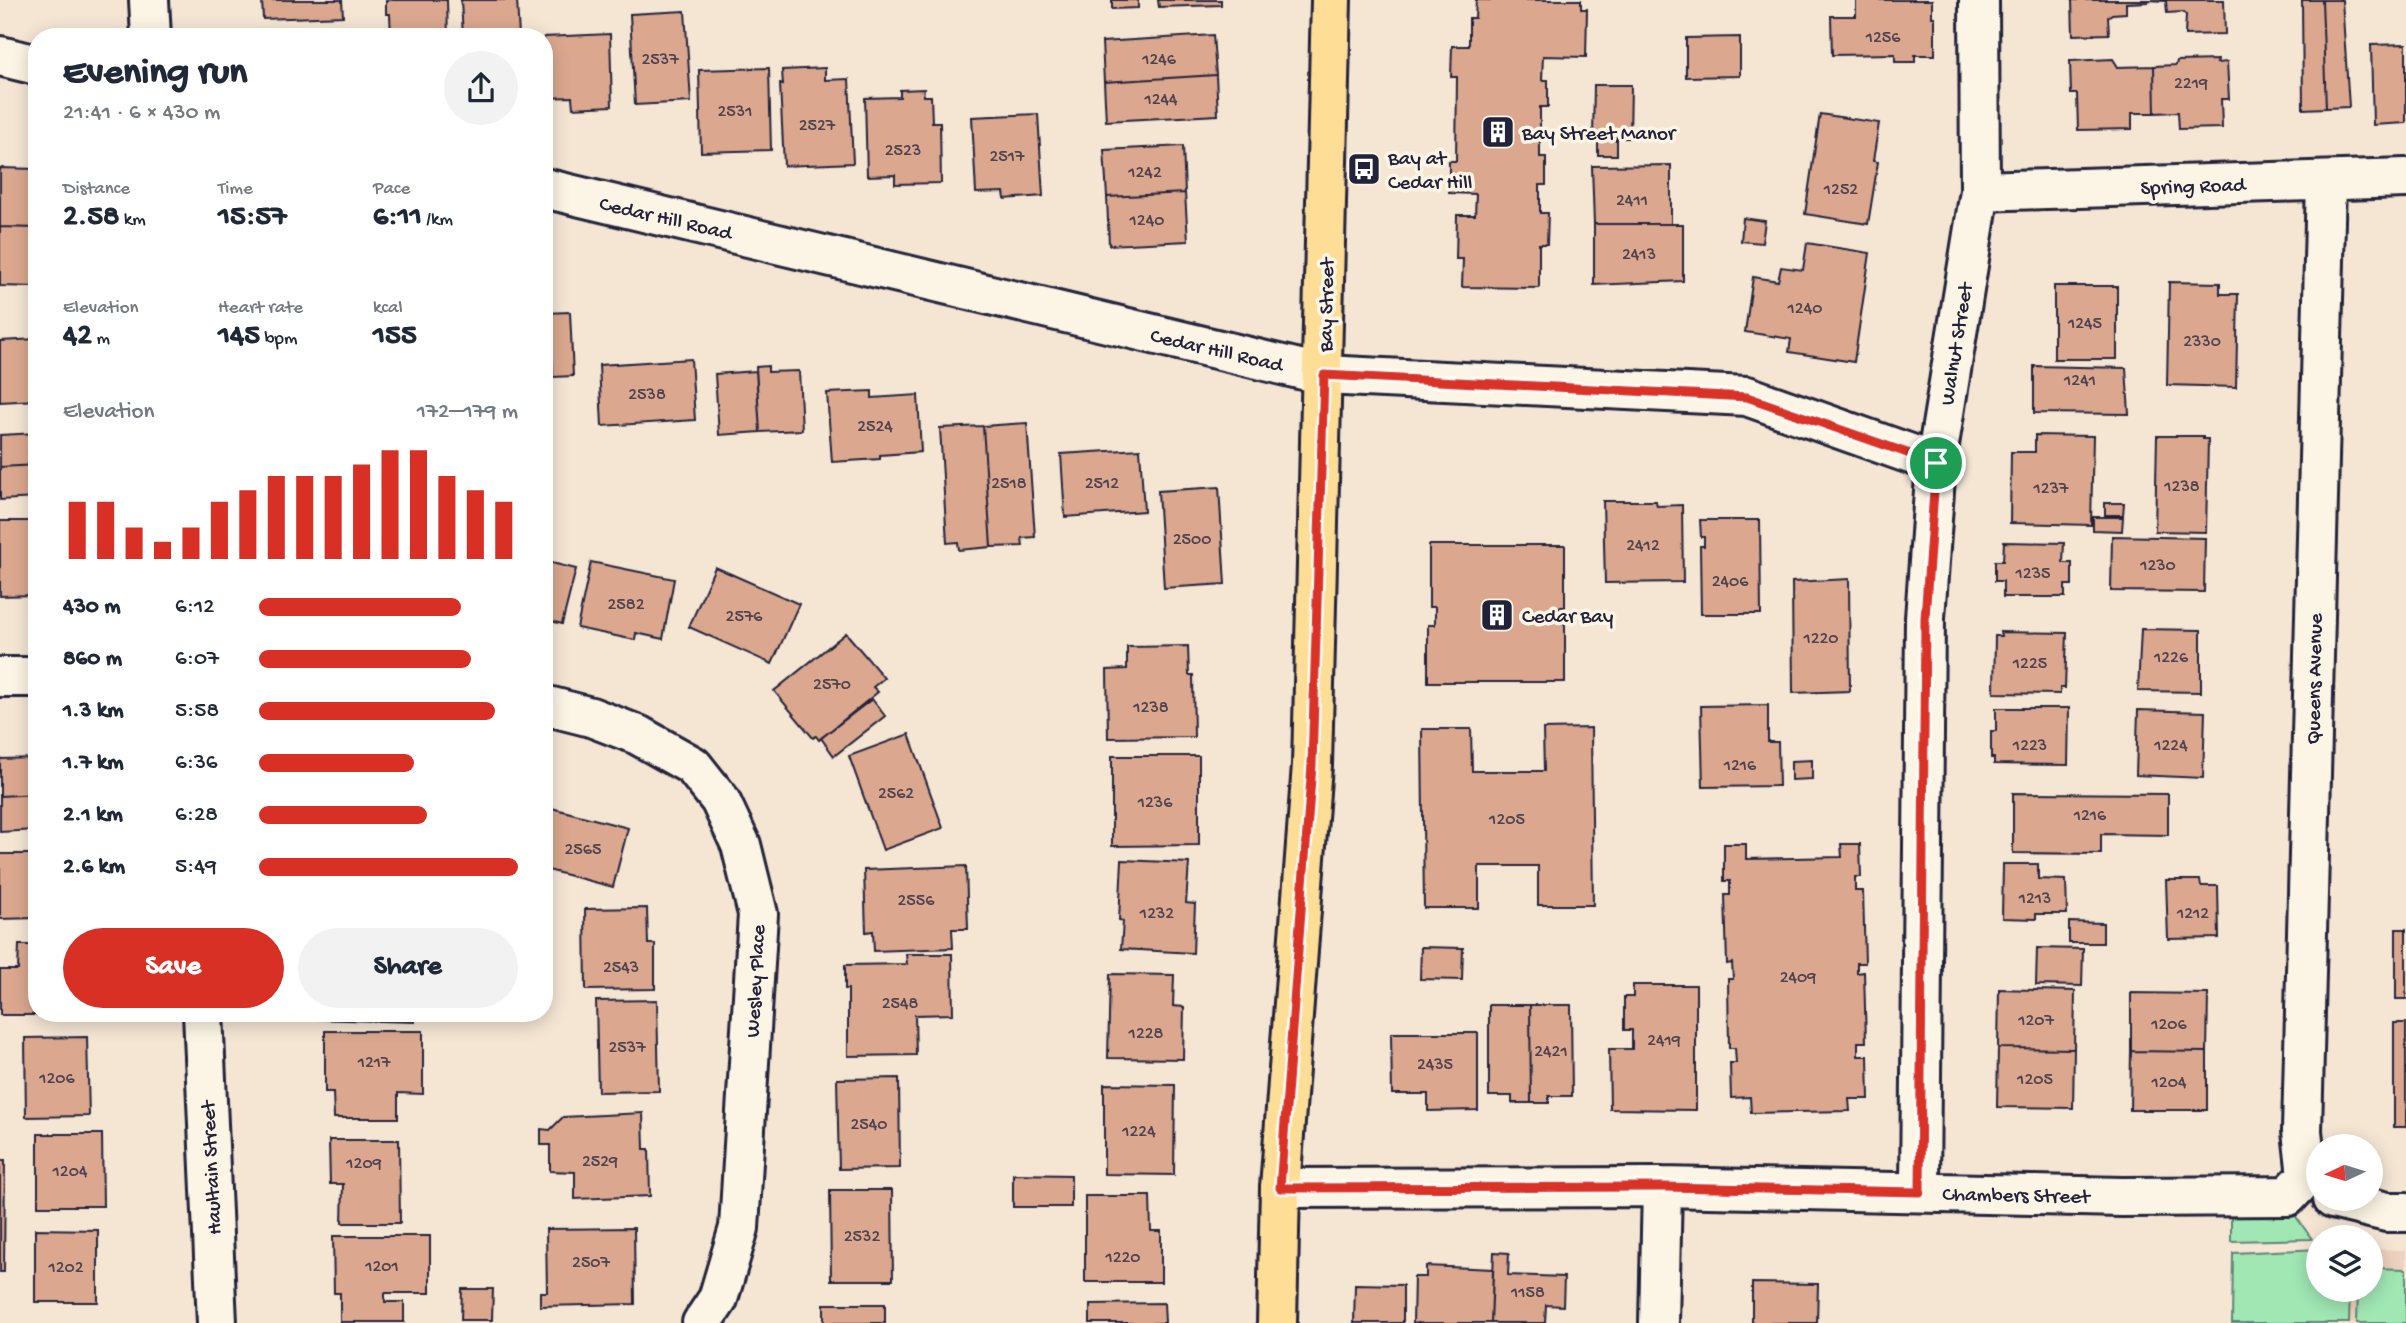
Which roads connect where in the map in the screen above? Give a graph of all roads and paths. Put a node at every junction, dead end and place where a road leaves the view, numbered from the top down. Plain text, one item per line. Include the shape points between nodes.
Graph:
1 (149, 0) edge
2 (1331, 0) edge
3 (1979, 0) edge
4 (151, 28) edge
5 (0, 56) edge
6 (28, 63) edge
7 (2406, 178) edge
8 (2326, 181) junction
9 (553, 190) edge
10 (1980, 191) junction
11 (1324, 375) junction
12 (1936, 463) junction
13 (0, 677) edge
14 (28, 677) edge
15 (553, 707) edge
16 (203, 1022) edge
17 (2306, 1144) edge
18 (1662, 1187) junction
19 (1280, 1188) junction
20 (2306, 1191) edge
21 (1920, 1192) junction
22 (2384, 1211) edge
23 (2406, 1212) edge
24 (217, 1323) edge
25 (702, 1323) edge
26 (1277, 1323) edge
27 (1659, 1323) edge

1 - 4 street
2 - 11 main road, Bay Street
3 - 10 street, Walnut Street
5 - 6 street
7 - 8 street, Spring Road
8 - 10 street, Spring Road
8 - 17 street, Queens Avenue via 2302,1131
9 - 11 street, Cedar Hill Road
10 - 12 street, Walnut Street
11 - 12 street, Cedar Hill Road via 1747,397
11 - 19 main road, Bay Street via 1312,765
12 - 21 street, Walnut Street via 1925,618
13 - 14 street
15 - 25 street, Wesley Place via 638,735 693,766 720,800 741,845 758,914 739,1228 718,1299
16 - 24 street, Haultain Street
18 - 19 street, Chambers Street
18 - 21 street, Chambers Street
18 - 27 street
19 - 26 main road, Bay Street
20 - 21 street, Chambers Street via 2288,1196 2122,1197
22 - 23 street

